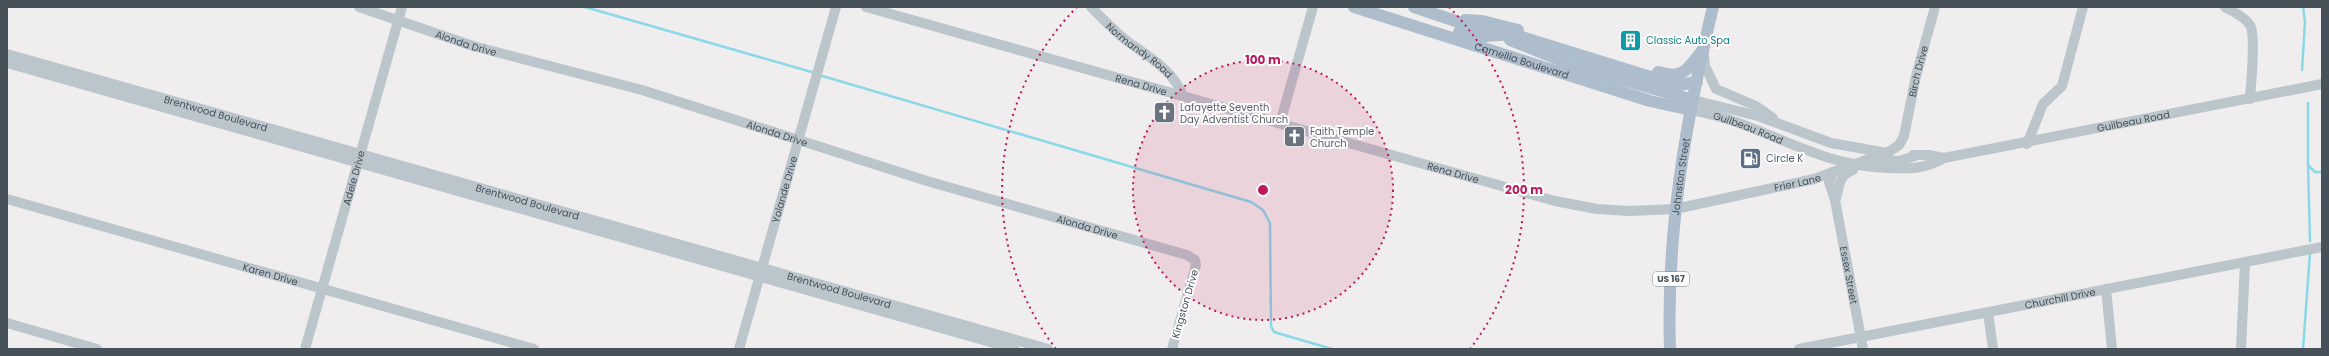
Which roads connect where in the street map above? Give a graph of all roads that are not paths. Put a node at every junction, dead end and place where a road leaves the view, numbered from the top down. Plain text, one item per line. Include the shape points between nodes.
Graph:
1 (359, 7) edge
2 (402, 7) edge
3 (836, 7) edge
4 (866, 7) edge
5 (1091, 7) edge
6 (1312, 7) edge
7 (1354, 7) edge
8 (1414, 7) edge
9 (1713, 7) edge
10 (1935, 7) edge
11 (2084, 7) edge
12 (2225, 7) edge
13 (1448, 18) junction
14 (398, 19) junction
15 (1401, 23) junction
16 (1495, 34) junction
17 (1704, 49) junction
18 (7, 54) edge
19 (7, 62) edge
20 (1697, 82) junction
21 (2322, 84) edge
22 (1183, 96) junction
23 (2250, 99) junction
24 (1692, 105) junction
25 (1280, 123) junction
26 (1782, 124) junction
27 (1904, 136) junction
28 (797, 140) junction
29 (2027, 144) junction
30 (1888, 153) junction
31 (1918, 155) junction
32 (1944, 158) junction
33 (359, 159) junction
34 (1853, 165) junction
35 (1865, 167) junction
36 (1833, 172) junction
37 (7, 199) edge
38 (1835, 200) junction
39 (1676, 209) junction
40 (2322, 247) edge
41 (1195, 260) joint
42 (2245, 263) junction
43 (761, 273) junction
44 (321, 289) junction
45 (2106, 289) junction
46 (1988, 313) junction
47 (7, 323) edge
48 (1860, 338) junction
49 (97, 349) edge
50 (305, 349) edge
51 (534, 349) edge
52 (739, 349) edge
53 (1015, 349) edge
54 (1048, 349) edge
55 (1172, 349) edge
56 (1670, 349) edge
57 (1799, 349) edge
58 (1863, 349) edge
59 (1993, 349) edge
60 (2112, 349) edge
61 (2241, 349) edge

1 - 14 street, Alonda Drive
2 - 14 street, Adele Drive
3 - 28 street, Yolande Drive
4 - 22 street, Rena Drive
5 - 22 street, Normandy Road via 1117,32 1176,80
6 - 25 street
7 - 15 main road, Camellia Boulevard
8 - 13 main road, Camellia Boulevard
9 - 17 main road, Johnston Street / US 167
10 - 27 street, Birch Drive via 1916,76
11 - 29 street via 2062,86 2043,104
12 - 23 street via 2242,17 2251,27 2253,38
13 - 16 main road, Camellia Boulevard
13 - 17 main road via 1482,21 1542,36 1670,76 1688,70
14 - 28 street, Alonda Drive via 473,46 642,90
14 - 33 street, Adele Drive
15 - 16 main road via 1423,22 1473,37
15 - 24 main road, Camellia Boulevard via 1650,101
16 - 20 main road via 1524,37 1675,84 1689,85
16 - 24 main road, Camellia Boulevard via 1575,66
17 - 20 main road, Johnston Street / US 167
17 - 26 street via 1705,66 1716,89 1756,106
18 - 33 street, Brentwood Boulevard
19 - 33 street, Brentwood Boulevard
20 - 24 main road, Johnston Street / US 167
21 - 23 street, Guilbeau Road
22 - 25 street, Rena Drive
23 - 29 street, Guilbeau Road
24 - 26 street, Guilbeau Road
24 - 34 street, Guilbeau Road via 1812,153
24 - 39 main road, Johnston Street / US 167
25 - 39 street, Rena Drive via 1575,206 1629,211
26 - 30 street, Guilbeau Road via 1831,143
27 - 30 street, Birch Drive via 1899,145
27 - 31 street
28 - 41 street, Alonda Drive via 927,181 1187,255
28 - 43 street, Yolande Drive
29 - 32 street, Guilbeau Road
30 - 31 street, Guilbeau Road
31 - 32 street, Guilbeau Road via 1928,154
31 - 34 street, Frier Lane via 1899,161 1869,159
32 - 35 street, Guilbeau Road via 1928,167
33 - 43 street, Brentwood Boulevard
33 - 44 street, Adele Drive
34 - 35 street, Guilbeau Road
34 - 36 street, Frier Lane
35 - 38 street, Essex Street via 1846,173 1841,178
36 - 38 street, Essex Street via 1830,182
36 - 39 street, Frier Lane via 1814,179
37 - 44 street, Karen Drive
38 - 48 street, Essex Street
39 - 56 main road, Johnston Street / US 167 via 1672,254
40 - 42 street, Churchill Drive
41 - 55 street, Kingston Drive via 1196,265
42 - 45 street, Churchill Drive
42 - 61 street
43 - 52 street, Yolande Drive
43 - 53 street, Brentwood Boulevard
43 - 54 street, Brentwood Boulevard
44 - 50 street, Adele Drive
44 - 51 street, Karen Drive
45 - 46 street, Churchill Drive
45 - 60 street
46 - 48 street, Churchill Drive
46 - 59 street
47 - 49 street
48 - 57 street, Churchill Drive
48 - 58 street, Essex Street

